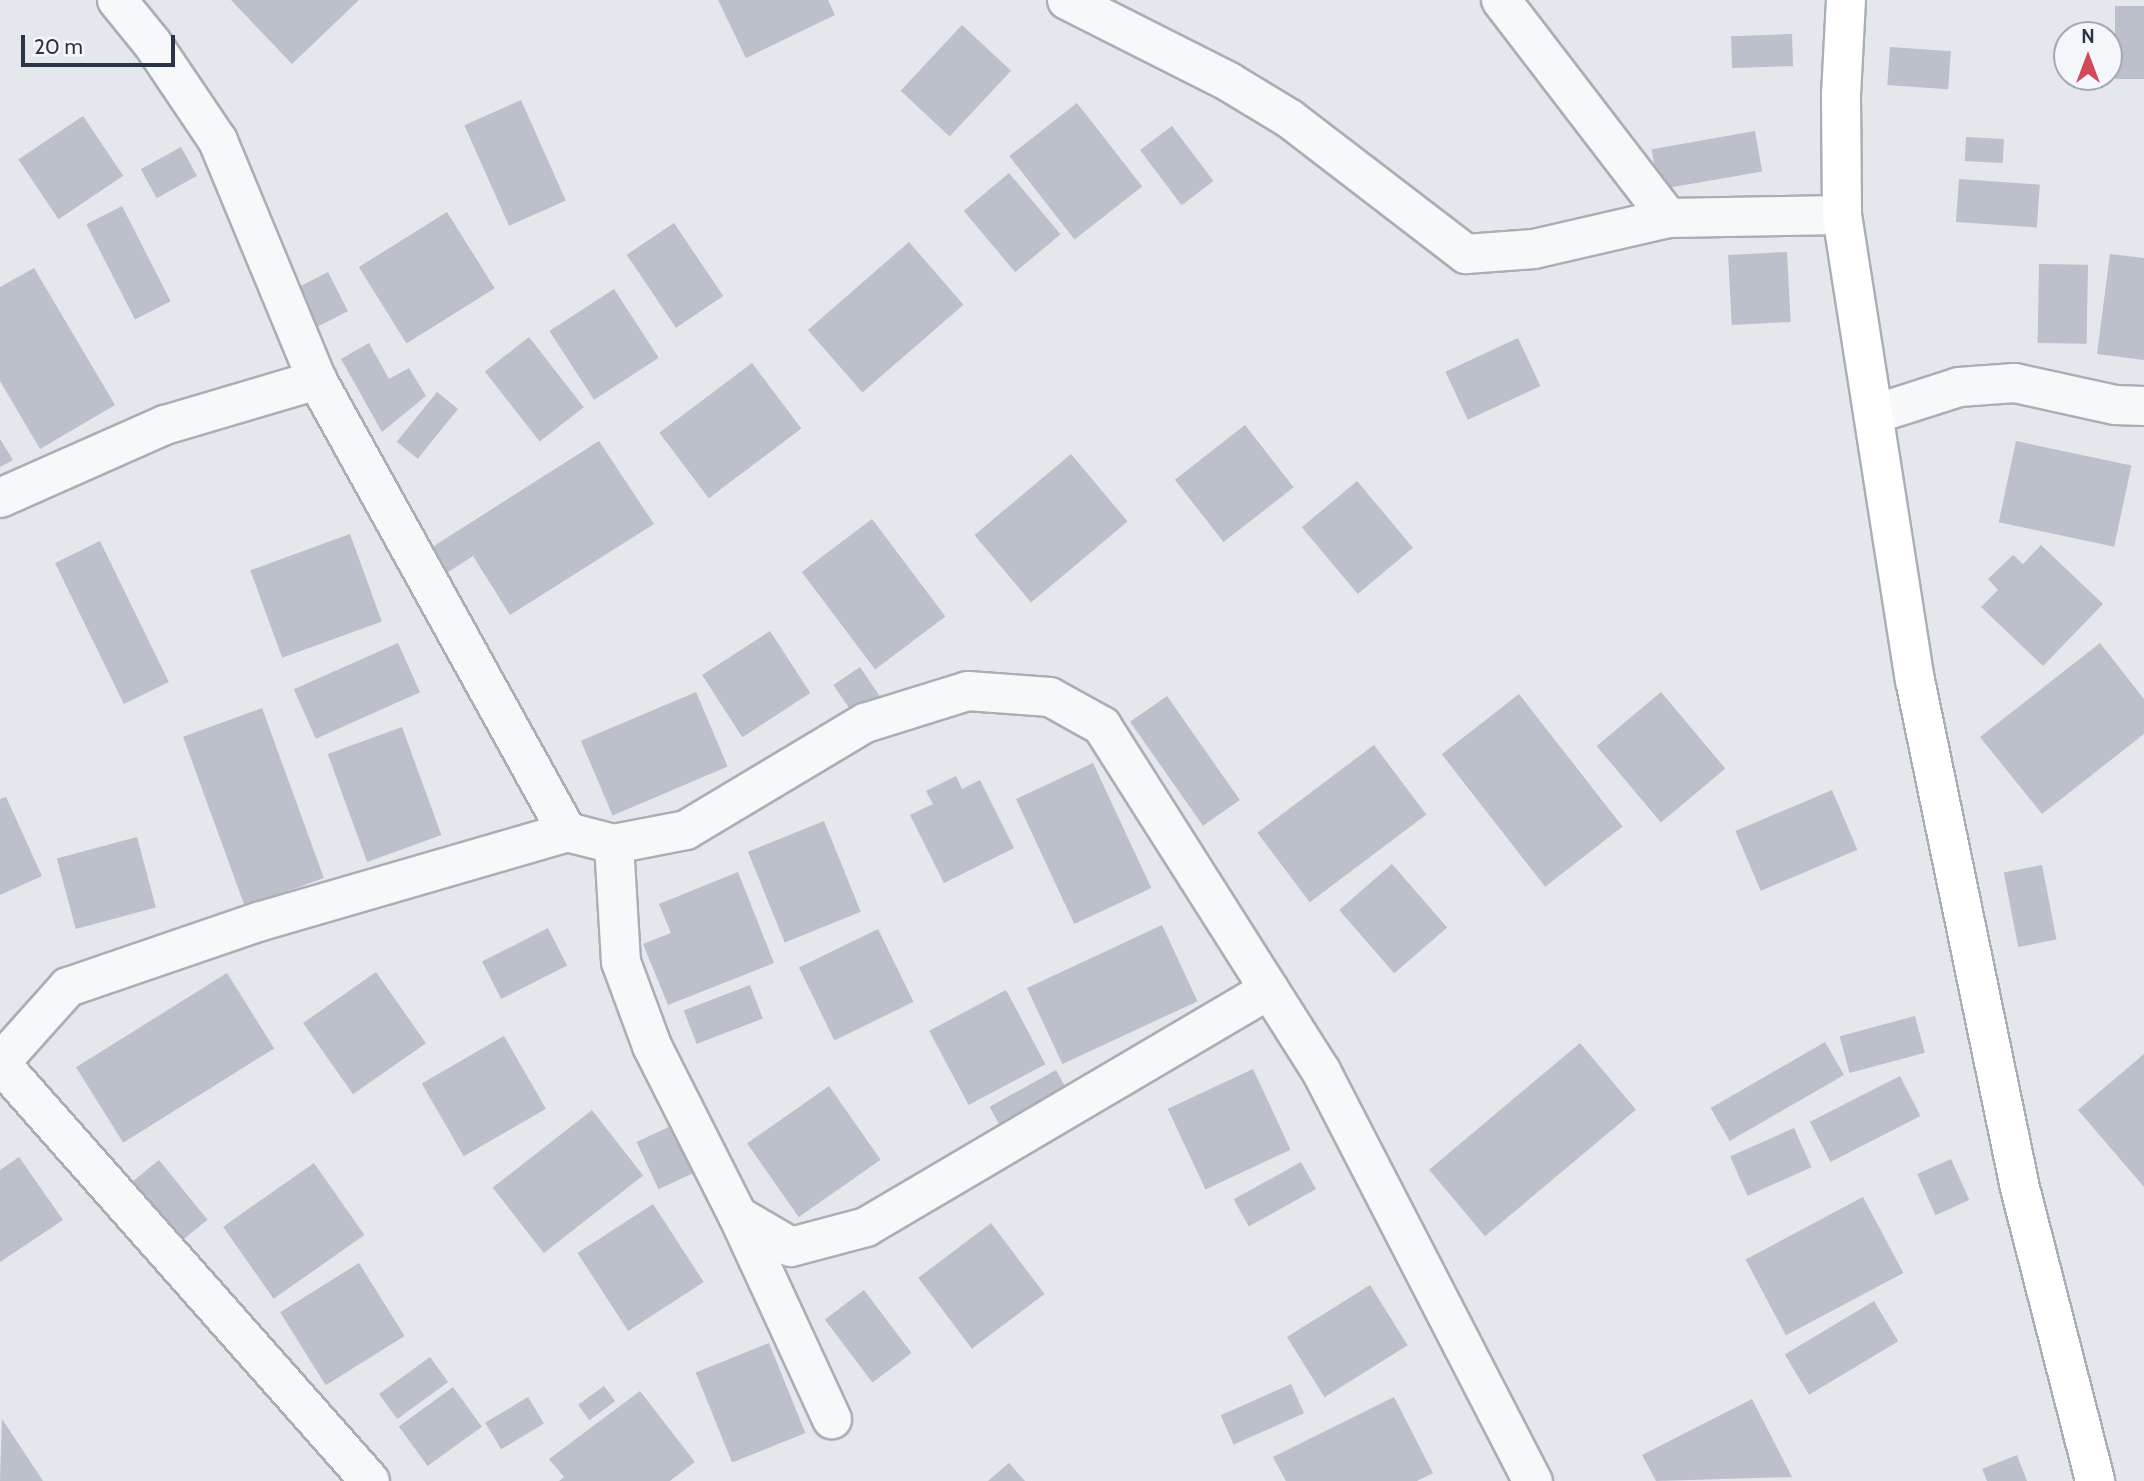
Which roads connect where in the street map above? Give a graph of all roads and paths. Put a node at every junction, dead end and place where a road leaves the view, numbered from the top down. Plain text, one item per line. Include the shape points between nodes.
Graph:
1 (117, 0) edge
2 (1067, 0) edge
3 (1501, 0) edge
4 (1846, 0) edge
5 (1842, 215) junction
6 (1668, 218) junction
7 (317, 380) junction
8 (2144, 406) edge
9 (1875, 414) junction
10 (0, 498) edge
11 (567, 832) junction
12 (614, 844) junction
13 (1269, 990) junction
14 (5, 1078) edge
15 (738, 1216) junction
16 (832, 1419) dead end
17 (2092, 1480) edge
18 (370, 1481) edge
19 (1532, 1481) edge

1 - 7 street via 218,141
2 - 6 street via 1290,119 1466,254 1534,249
3 - 6 street
4 - 5 street
5 - 6 street
5 - 9 street
7 - 10 street via 165,425
7 - 11 street
8 - 9 street via 2115,405 2015,383 1959,387
9 - 17 street via 1915,680 2014,1162
11 - 12 street
11 - 14 street via 258,922 68,987
12 - 13 street via 686,830 865,723 968,691 1051,697 1102,726
12 - 15 street via 621,962 652,1046
13 - 15 street via 866,1227 791,1247
13 - 19 street via 1321,1071
14 - 18 street
15 - 16 street

